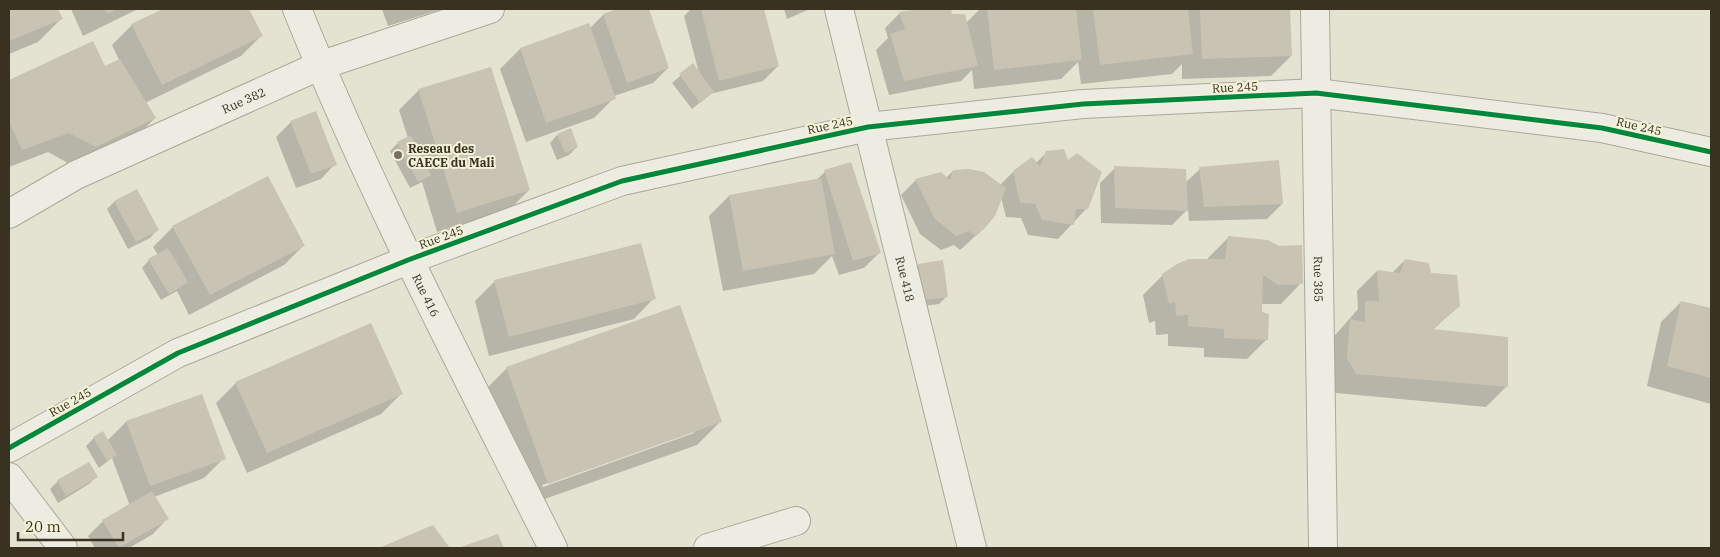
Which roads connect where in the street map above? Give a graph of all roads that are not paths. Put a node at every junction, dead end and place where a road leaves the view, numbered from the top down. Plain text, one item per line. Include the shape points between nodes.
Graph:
1 (296, 9) edge
2 (490, 9) edge
3 (839, 9) edge
4 (1315, 9) edge
5 (319, 66) junction
6 (1316, 93) junction
7 (868, 127) junction
8 (1711, 152) edge
9 (9, 214) edge
10 (408, 260) junction
11 (9, 448) edge
12 (9, 477) edge
13 (796, 521) dead end
14 (63, 548) edge
15 (553, 548) edge
16 (708, 548) edge
17 (972, 548) edge
18 (1323, 548) edge

1 - 5 street, Rue 416
2 - 5 street, Rue 382
3 - 7 street, Rue 418
4 - 6 street, Rue 385
5 - 9 street, Rue 382 via 76,175
5 - 10 street, Rue 416
6 - 7 street, Rue 245 via 1083,104
6 - 8 street, Rue 245 via 1602,128
6 - 18 street, Rue 385
7 - 10 street, Rue 245 via 622,181
7 - 17 street, Rue 418
10 - 11 street, Rue 245 via 178,354
10 - 15 street, Rue 416
12 - 14 street
13 - 16 street

